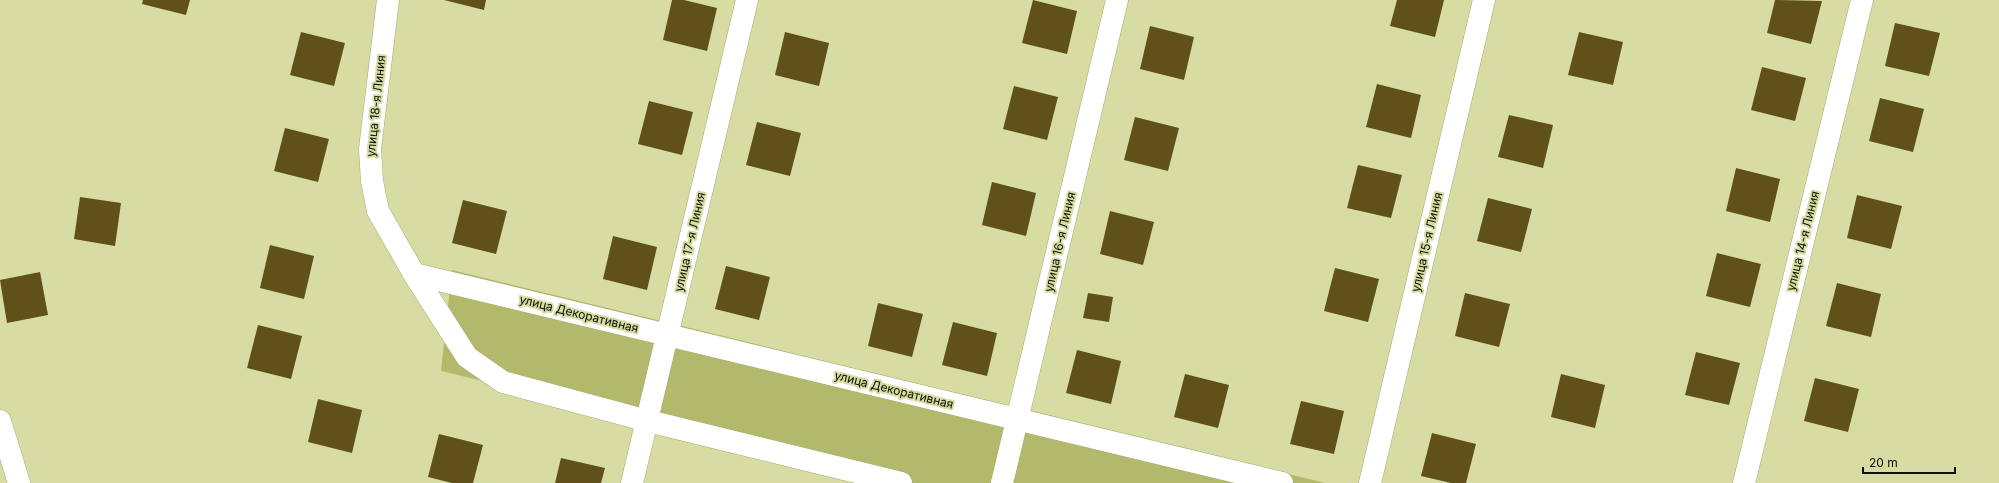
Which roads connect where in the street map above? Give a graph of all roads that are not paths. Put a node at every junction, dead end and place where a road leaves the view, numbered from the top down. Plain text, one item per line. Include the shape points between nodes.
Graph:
1 (388, 0) edge
2 (747, 0) edge
3 (1117, 0) edge
4 (1484, 0) edge
5 (1862, 0) edge
6 (414, 274) junction
7 (668, 335) junction
8 (1018, 420) junction
9 (0, 421) edge
10 (648, 421) junction
11 (19, 483) edge
12 (632, 483) edge
13 (900, 483) edge
14 (1002, 483) edge
15 (1282, 483) edge
16 (1370, 483) edge
17 (1744, 483) edge

1 - 6 street, улица 18-я Линия via 370,149 372,181 378,211
2 - 7 street, улица 17-я Линия
3 - 8 street, улица 16-я Линия
4 - 16 street, улица 15-я Линия
5 - 17 street, улица 14-я Линия
6 - 7 street, улица Декоративная
6 - 10 street via 467,358 503,382
7 - 8 street, улица Декоративная
7 - 10 street, улица 17-я Линия
8 - 14 street, улица 16-я Линия
8 - 15 street, улица Декоративная
9 - 11 street
10 - 12 street, улица 17-я Линия
10 - 13 street

